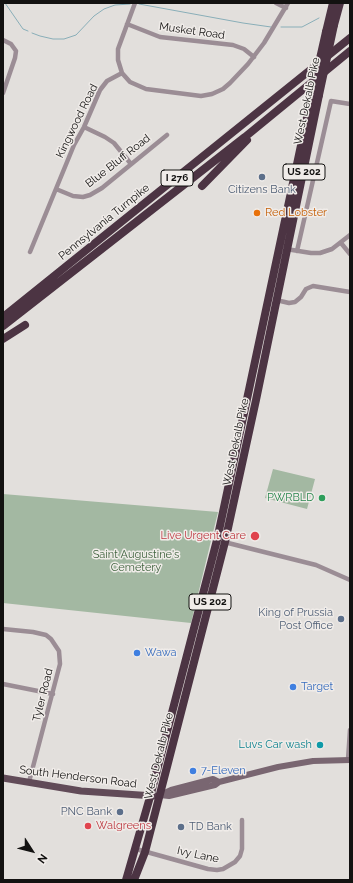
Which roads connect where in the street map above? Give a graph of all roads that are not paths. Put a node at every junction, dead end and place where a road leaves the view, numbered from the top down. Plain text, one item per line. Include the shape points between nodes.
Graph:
1 (135, 3) edge
2 (276, 3) edge
3 (333, 3) edge
4 (340, 3) edge
5 (287, 5) edge
6 (127, 24) junction
7 (350, 38) edge
8 (3, 40) edge
9 (350, 51) edge
10 (254, 57) junction
11 (122, 73) junction
12 (3, 93) edge
13 (350, 104) edge
14 (282, 107) junction
15 (84, 127) junction
16 (167, 135) dead end
17 (131, 164) junction
18 (202, 186) dead end
19 (56, 189) junction
20 (350, 235) edge
21 (341, 244) junction
22 (284, 248) junction
23 (297, 251) junction
24 (30, 252) dead end
25 (350, 254) edge
26 (350, 292) edge
27 (276, 300) junction
28 (3, 318) edge
29 (25, 325) dead end
30 (3, 326) edge
31 (3, 339) edge
32 (221, 541) junction
33 (350, 580) edge
34 (3, 629) edge
35 (192, 635) junction
36 (187, 654) junction
37 (195, 661) junction
38 (3, 684) edge
39 (187, 688) junction
40 (53, 694) junction
41 (350, 730) edge
42 (349, 760) edge
43 (3, 778) edge
44 (29, 782) junction
45 (160, 796) junction
46 (150, 797) junction
47 (242, 820) dead end
48 (136, 849) junction
49 (145, 852) junction
50 (126, 880) edge
51 (134, 880) edge

1 - 6 street
2 - 5 street
3 - 22 highway, West Dekalb Pike / US 202, bridge via 310,103
4 - 22 highway, West Dekalb Pike / US 202, bridge
5 - 10 street
6 - 10 street, Musket Road via 160,37 233,45
6 - 11 street via 118,48
7 - 28 highway, Pennsylvania Turnpike / I 276
8 - 12 street via 11,44 16,52
9 - 14 highway, Pennsylvania Turnpike / I 276
10 - 11 street via 230,83 207,95 146,89 130,82
11 - 15 street, Kingwood Road via 107,81 100,90
13 - 23 street via 331,101
14 - 18 highway
14 - 30 highway, Pennsylvania Turnpike / I 276
15 - 17 street via 114,143
15 - 19 street, Kingwood Road
16 - 17 street, Blue Bluff Road
17 - 19 street, Blue Bluff Road via 102,188 84,197 73,196
19 - 24 street, Kingwood Road
20 - 21 street
21 - 23 street via 320,253
21 - 25 street
22 - 23 street
22 - 27 highway, West Dekalb Pike / US 202
22 - 32 highway, West Dekalb Pike / US 202
26 - 27 street via 313,286 306,289 295,302
27 - 32 highway, West Dekalb Pike / US 202 via 256,400
29 - 31 highway
32 - 33 street via 316,565
32 - 35 highway, West Dekalb Pike / US 202
32 - 37 highway, West Dekalb Pike / US 202
34 - 40 street, Tyler Road via 40,633 56,645 60,664
35 - 36 highway, West Dekalb Pike / US 202
35 - 37 highway
36 - 39 highway via 190,661
36 - 46 highway, West Dekalb Pike / US 202
37 - 39 highway, West Dekalb Pike / US 202
38 - 40 street
39 - 45 highway, West Dekalb Pike / US 202
40 - 44 street, Tyler Road
41 - 42 street
42 - 45 main road via 296,764 169,796
43 - 44 main road, South Henderson Road
44 - 46 main road, South Henderson Road
45 - 46 main road, South Henderson Road
45 - 49 highway, West Dekalb Pike / US 202
46 - 48 highway, West Dekalb Pike / US 202
47 - 49 street, Ivy Lane via 240,856 224,869 208,869
48 - 49 street, Ivy Lane
48 - 50 highway, West Dekalb Pike / US 202
49 - 51 highway, West Dekalb Pike / US 202

